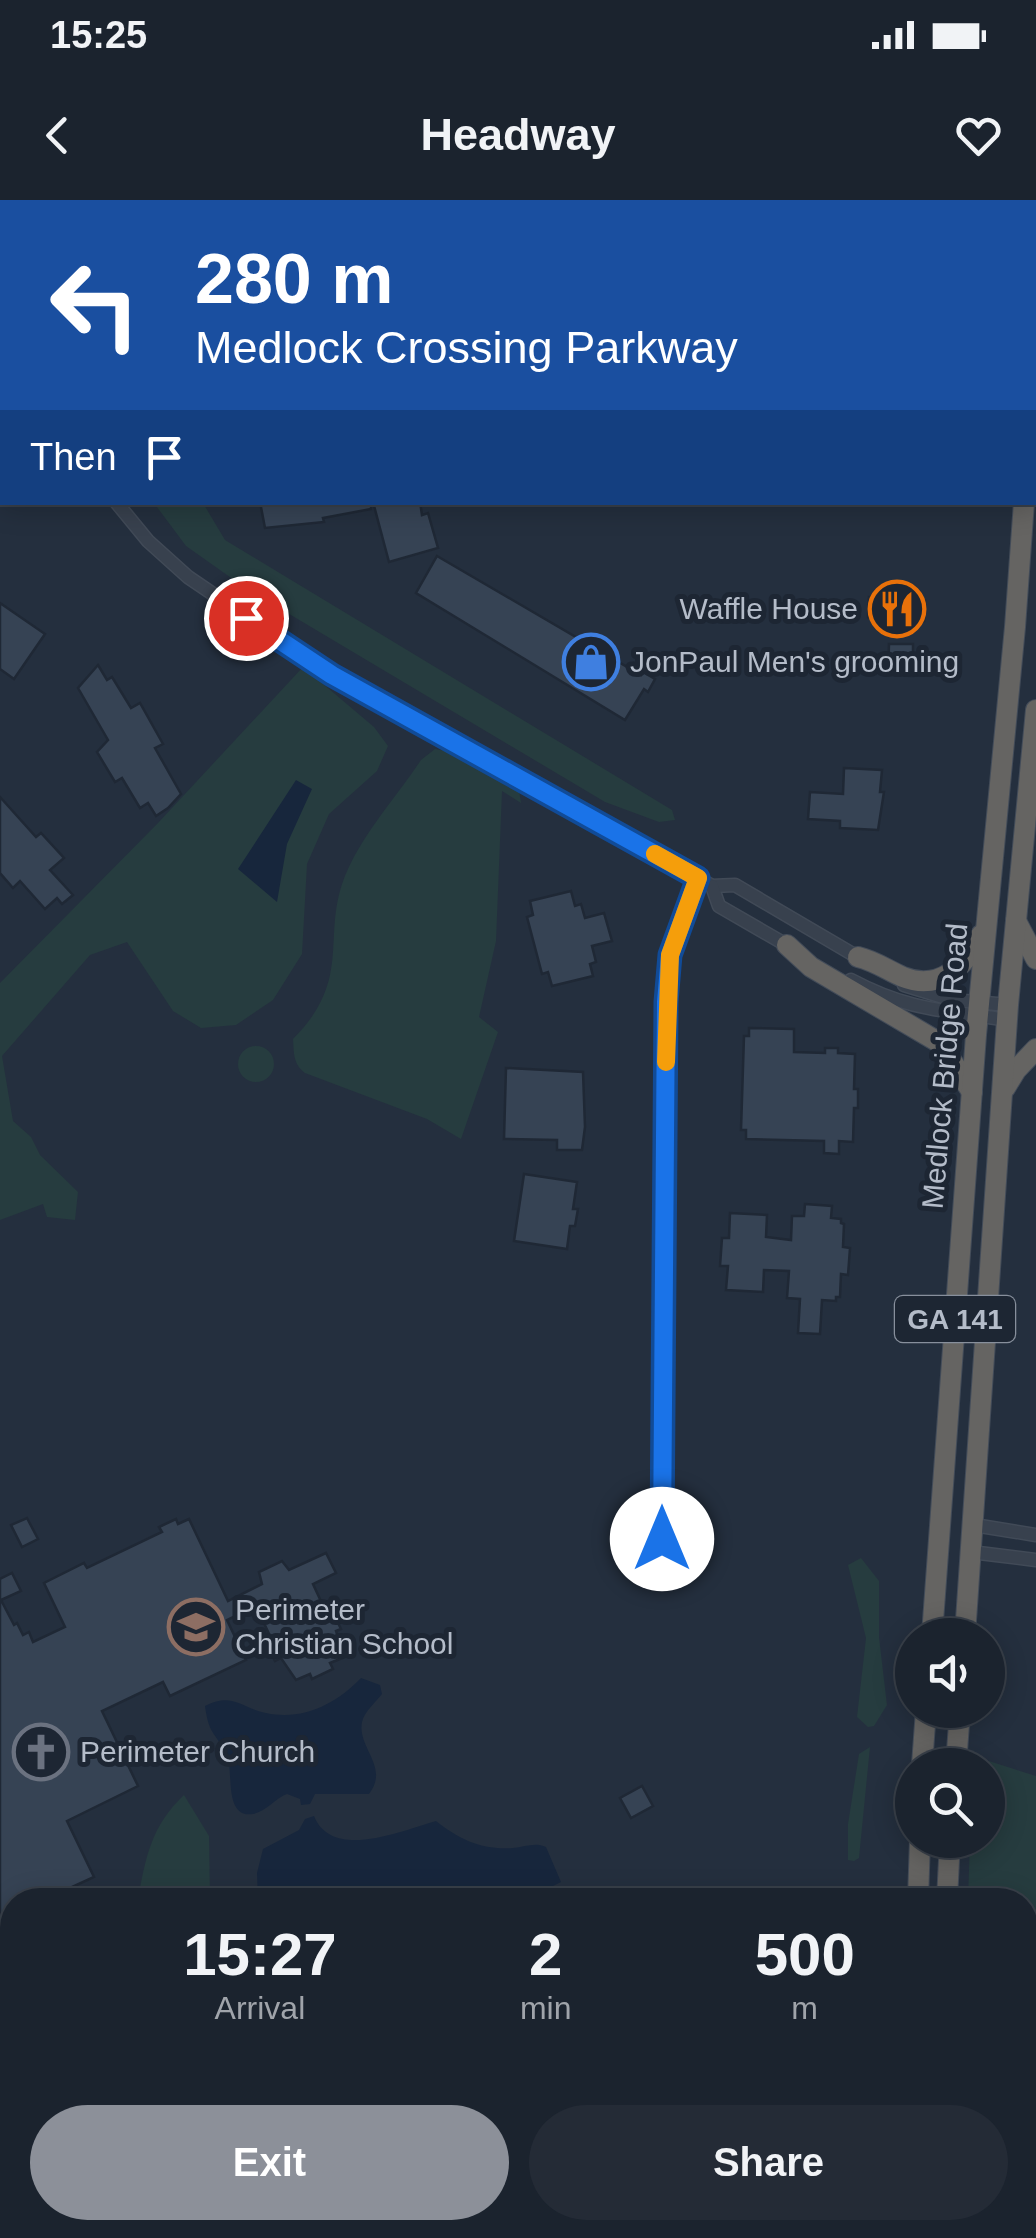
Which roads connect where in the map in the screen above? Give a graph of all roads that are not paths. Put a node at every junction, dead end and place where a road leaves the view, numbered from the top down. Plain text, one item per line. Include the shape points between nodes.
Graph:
1 (118, 505) edge
2 (1024, 505) edge
3 (1036, 710) edge
4 (698, 878) junction
5 (712, 886) junction
6 (1016, 920) junction
7 (986, 924) junction
8 (787, 945) junction
9 (858, 957) junction
10 (1036, 959) edge
11 (978, 1009) junction
12 (1007, 1013) junction
13 (1036, 1049) edge
14 (972, 1092) junction
15 (1002, 1094) junction
16 (974, 1525) junction
17 (1036, 1535) edge
18 (662, 1539) dead end
19 (971, 1552) junction
20 (1036, 1560) edge
21 (933, 1618) edge
22 (966, 1618) edge
23 (919, 1858) edge
24 (949, 1858) edge
25 (918, 1888) edge
26 (948, 1888) edge

1 - 4 street via 188,578 332,675
2 - 7 highway, Medlock Bridge Road / GA 141
3 - 6 highway, Medlock Bridge Road / GA 141
4 - 5 street
4 - 18 street via 670,955 666,1002
5 - 8 street via 720,906
5 - 9 street via 735,884
6 - 10 highway
6 - 12 highway, Medlock Bridge Road / GA 141
7 - 9 highway via 961,967 932,980 911,980
7 - 11 highway, Medlock Bridge Road / GA 141
8 - 11 street via 892,1000 918,1008
8 - 14 highway via 811,967 940,1043
9 - 11 street via 904,986
11 - 12 street
11 - 14 highway, Medlock Bridge Road / GA 141
12 - 15 highway, Medlock Bridge Road / GA 141
13 - 15 highway
14 - 21 highway, Medlock Bridge Road / GA 141
15 - 16 highway, Medlock Bridge Road / GA 141
16 - 17 street
16 - 19 highway, Medlock Bridge Road / GA 141
19 - 20 street
19 - 22 highway, Medlock Bridge Road / GA 141
23 - 25 highway
24 - 26 highway

